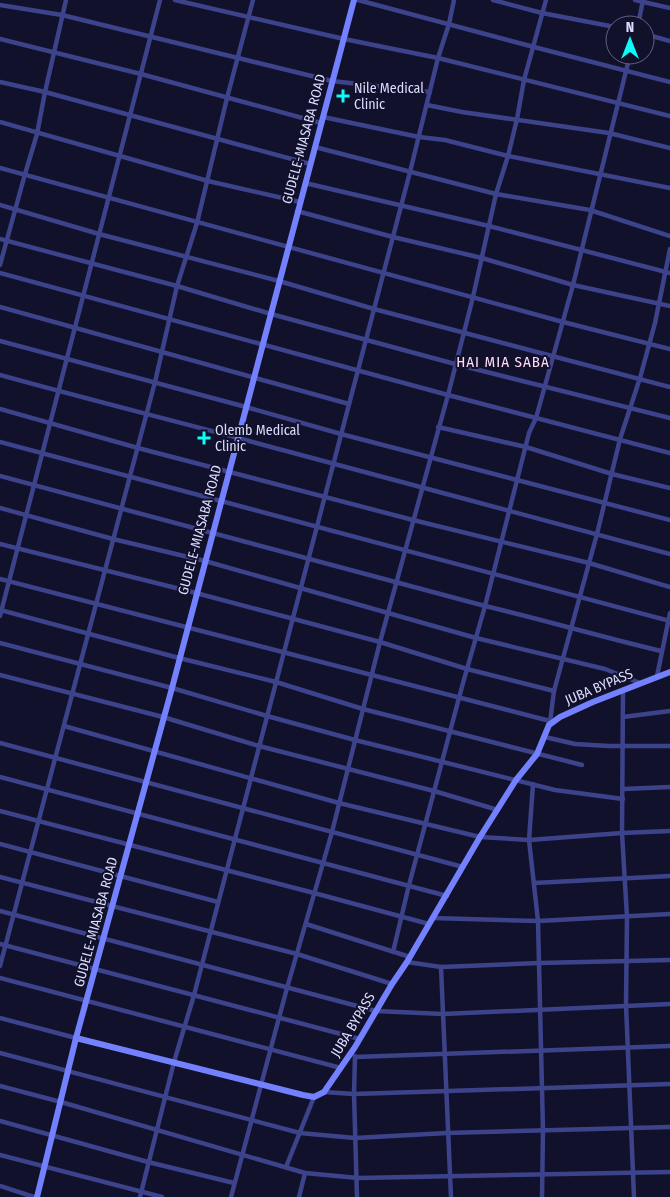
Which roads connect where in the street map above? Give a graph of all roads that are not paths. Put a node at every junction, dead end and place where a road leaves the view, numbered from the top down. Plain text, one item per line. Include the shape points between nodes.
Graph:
1 (66, 0) edge
2 (160, 0) edge
3 (175, 0) edge
4 (253, 0) edge
5 (354, 0) edge
6 (358, 0) edge
7 (454, 0) edge
8 (493, 0) edge
9 (546, 0) edge
10 (635, 0) edge
11 (643, 1) edge
12 (0, 5) edge
13 (670, 8) edge
14 (542, 13) junction
15 (62, 15) junction
16 (640, 15) edge
17 (249, 17) junction
18 (449, 24) junction
19 (605, 25) edge
20 (151, 36) junction
21 (655, 37) edge
22 (0, 39) edge
23 (344, 39) junction
24 (670, 41) edge
25 (534, 47) junction
26 (54, 53) junction
27 (239, 57) junction
28 (438, 58) junction
29 (627, 65) edge
30 (625, 70) junction
31 (141, 74) junction
32 (524, 80) junction
33 (332, 81) junction
34 (0, 82) edge
35 (670, 82) edge
36 (45, 92) junction
37 (430, 92) junction
38 (227, 98) junction
39 (617, 102) junction
40 (427, 105) junction
41 (130, 116) junction
42 (670, 116) edge
43 (517, 119) junction
44 (322, 120) junction
45 (0, 122) edge
46 (609, 133) junction
47 (38, 134) junction
48 (419, 137) junction
49 (217, 140) junction
50 (315, 147) junction
51 (670, 148) edge
52 (120, 156) junction
53 (508, 156) junction
54 (310, 164) junction
55 (0, 168) edge
56 (410, 172) junction
57 (600, 173) junction
58 (24, 174) junction
59 (208, 181) junction
60 (305, 183) junction
61 (670, 188) edge
62 (496, 194) junction
63 (108, 199) junction
64 (300, 202) junction
65 (0, 205) edge
66 (402, 205) junction
67 (15, 209) junction
68 (590, 210) junction
69 (297, 212) junction
70 (197, 223) junction
71 (489, 226) junction
72 (99, 234) junction
73 (670, 236) edge
74 (393, 238) junction
75 (0, 239) edge
76 (6, 241) junction
77 (288, 247) junction
78 (670, 248) edge
79 (581, 249) junction
80 (186, 256) junction
81 (482, 258) junction
82 (92, 264) junction
83 (0, 265) edge
84 (667, 272) edge
85 (0, 273) edge
86 (384, 273) junction
87 (279, 281) junction
88 (573, 285) junction
89 (177, 286) junction
90 (83, 296) junction
91 (473, 297) junction
92 (659, 304) junction
93 (670, 306) edge
94 (0, 307) edge
95 (374, 310) junction
96 (271, 314) junction
97 (169, 320) junction
98 (562, 322) junction
99 (75, 328) junction
100 (463, 333) junction
101 (366, 340) junction
102 (0, 341) edge
103 (649, 343) junction
104 (262, 345) junction
105 (670, 349) edge
106 (162, 353) junction
107 (552, 355) junction
108 (67, 360) junction
109 (455, 364) junction
110 (358, 371) junction
111 (0, 375) edge
112 (254, 376) junction
113 (640, 378) junction
114 (155, 382) junction
115 (544, 386) junction
116 (670, 386) edge
117 (58, 392) junction
118 (448, 395) junction
119 (349, 404) junction
120 (246, 406) junction
121 (631, 408) junction
122 (0, 409) edge
123 (146, 415) junction
124 (536, 418) junction
125 (670, 418) edge
126 (50, 423) junction
127 (438, 427) junction
128 (341, 434) junction
129 (237, 438) junction
130 (620, 439) junction
131 (0, 442) edge
132 (526, 447) junction
133 (138, 448) junction
134 (42, 453) junction
135 (670, 453) edge
136 (430, 458) junction
137 (333, 465) junction
138 (229, 470) junction
139 (612, 474) junction
140 (0, 476) edge
141 (130, 477) junction
142 (518, 481) junction
143 (34, 485) junction
144 (422, 488) junction
145 (670, 488) edge
146 (325, 496) junction
147 (221, 501) junction
148 (605, 504) junction
149 (122, 507) junction
150 (0, 508) edge
151 (510, 510) junction
152 (26, 515) junction
153 (413, 520) junction
154 (670, 520) edge
155 (316, 527) junction
156 (212, 532) junction
157 (597, 534) junction
158 (113, 539) junction
159 (502, 542) junction
160 (0, 544) edge
161 (17, 549) junction
162 (405, 550) junction
163 (670, 554) edge
164 (309, 558) junction
165 (205, 561) junction
166 (589, 563) junction
167 (105, 572) junction
168 (493, 574) junction
169 (0, 579) edge
170 (9, 581) junction
171 (396, 582) junction
172 (670, 587) edge
173 (301, 588) junction
174 (196, 593) junction
175 (580, 597) junction
176 (96, 604) junction
177 (485, 606) junction
178 (0, 612) edge
179 (670, 613) edge
180 (388, 614) junction
181 (293, 620) junction
182 (669, 621) edge
183 (187, 627) junction
184 (571, 629) junction
185 (88, 633) junction
186 (476, 638) junction
187 (380, 642) junction
188 (0, 643) edge
189 (284, 651) junction
190 (661, 651) junction
191 (179, 658) junction
192 (563, 658) junction
193 (80, 664) junction
194 (468, 669) junction
195 (670, 672) edge
196 (371, 674) junction
197 (0, 675) edge
198 (657, 676) junction
199 (276, 682) junction
200 (640, 684) junction
201 (172, 688) junction
202 (623, 690) junction
203 (554, 691) junction
204 (72, 694) junction
205 (459, 698) junction
206 (364, 709) junction
207 (670, 711) edge
208 (267, 716) junction
209 (623, 717) junction
210 (163, 718) junction
211 (550, 723) junction
212 (64, 726) junction
213 (450, 732) junction
214 (545, 737) junction
215 (355, 740) junction
216 (0, 743) edge
217 (259, 746) junction
218 (670, 746) edge
219 (624, 747) junction
220 (154, 750) junction
221 (537, 754) junction
222 (55, 758) junction
223 (442, 761) junction
224 (582, 765) dead end
225 (347, 770) junction
226 (0, 777) edge
227 (251, 777) junction
228 (516, 780) junction
229 (146, 782) junction
230 (533, 784) junction
231 (670, 787) edge
232 (623, 789) junction
233 (47, 790) junction
234 (434, 791) junction
235 (623, 799) junction
236 (339, 803) junction
237 (243, 808) junction
238 (498, 810) junction
239 (0, 811) edge
240 (137, 814) junction
241 (38, 821) junction
242 (426, 824) junction
243 (670, 831) edge
244 (332, 832) junction
245 (622, 833) junction
246 (480, 837) junction
247 (235, 840) junction
248 (530, 840) junction
249 (0, 844) edge
250 (129, 845) junction
251 (30, 852) junction
252 (417, 855) junction
253 (322, 863) junction
254 (463, 867) junction
255 (226, 871) junction
256 (121, 876) junction
257 (670, 876) edge
258 (0, 877) edge
259 (625, 879) junction
260 (22, 883) junction
261 (534, 883) junction
262 (409, 885) junction
263 (314, 893) junction
264 (447, 896) junction
265 (218, 902) junction
266 (113, 906) junction
267 (0, 911) edge
268 (670, 914) edge
269 (14, 915) junction
270 (627, 916) junction
271 (401, 917) junction
272 (432, 918) junction
273 (538, 921) junction
274 (306, 924) junction
275 (429, 924) junction
276 (211, 932) junction
277 (104, 939) junction
278 (3, 945) edge
279 (393, 952) junction
280 (297, 954) junction
281 (409, 959) junction
282 (626, 960) junction
283 (670, 960) edge
284 (539, 963) junction
285 (202, 965) junction
286 (0, 966) edge
287 (441, 967) junction
288 (96, 969) junction
289 (0, 978) edge
290 (392, 984) junction
291 (287, 988) junction
292 (194, 995) junction
293 (87, 1002) junction
294 (670, 1004) edge
295 (626, 1006) junction
296 (376, 1011) junction
297 (539, 1011) junction
298 (443, 1014) junction
299 (0, 1018) edge
300 (279, 1018) junction
301 (183, 1028) junction
302 (76, 1038) junction
303 (360, 1039) junction
304 (670, 1046) edge
305 (355, 1047) junction
306 (627, 1047) junction
307 (270, 1050) junction
308 (541, 1050) junction
309 (445, 1053) junction
310 (0, 1054) edge
311 (355, 1057) junction
312 (174, 1062) junction
313 (341, 1068) junction
314 (68, 1072) junction
315 (262, 1083) junction
316 (670, 1084) edge
317 (0, 1086) edge
318 (629, 1086) junction
319 (542, 1088) junction
320 (324, 1092) junction
321 (446, 1092) junction
322 (354, 1094) junction
323 (314, 1097) junction
324 (164, 1098) junction
325 (61, 1102) junction
326 (251, 1120) junction
327 (0, 1121) edge
328 (670, 1127) edge
329 (632, 1129) junction
330 (156, 1130) junction
331 (543, 1131) junction
332 (300, 1133) junction
333 (447, 1133) junction
334 (52, 1135) junction
335 (355, 1138) junction
336 (243, 1154) junction
337 (0, 1155) edge
338 (148, 1162) junction
339 (44, 1166) junction
340 (286, 1168) junction
341 (670, 1172) edge
342 (633, 1173) junction
343 (305, 1174) junction
344 (542, 1175) junction
345 (450, 1177) junction
346 (358, 1178) junction
347 (234, 1183) junction
348 (0, 1186) edge
349 (141, 1194) edge
350 (35, 1197) edge
351 (162, 1197) edge
352 (231, 1197) edge
353 (299, 1197) edge
354 (357, 1197) edge
355 (451, 1197) edge
356 (542, 1197) edge
357 (634, 1197) edge

1 - 15 street
2 - 20 street
3 - 17 street
4 - 17 street
5 - 23 main road, GUDELE-MIASABA ROAD
6 - 18 street
7 - 18 street
8 - 14 street
9 - 14 street
10 - 11 street
11 - 13 street
11 - 16 street
12 - 15 street
14 - 19 street
14 - 25 street
15 - 20 street
15 - 26 street
17 - 23 street
17 - 27 street
18 - 25 street
18 - 28 street
20 - 27 street
20 - 31 street
21 - 24 street
22 - 26 street
23 - 28 street
23 - 33 main road, GUDELE-MIASABA ROAD
25 - 30 street
25 - 32 street
26 - 31 street
26 - 36 street
27 - 33 street
27 - 38 street
28 - 32 street
28 - 37 street
29 - 30 street
30 - 35 street
30 - 39 street
31 - 38 street
31 - 41 street
32 - 39 street
32 - 43 street
33 - 37 street
33 - 44 main road, GUDELE-MIASABA ROAD
34 - 36 street
36 - 41 street
36 - 47 street
37 - 40 street
38 - 44 street
38 - 49 street
39 - 42 street
39 - 46 street
40 - 43 street
40 - 48 street
41 - 49 street
41 - 52 street
43 - 46 street
43 - 53 street
44 - 48 street
44 - 50 main road, GUDELE-MIASABA ROAD
45 - 47 street
46 - 51 street
46 - 57 street
47 - 52 street
47 - 58 street
48 - 53 street
48 - 56 street
49 - 54 street
49 - 59 street
50 - 54 main road, GUDELE-MIASABA ROAD
50 - 56 street
52 - 59 street
52 - 63 street
53 - 57 street
53 - 62 street
54 - 60 main road, GUDELE-MIASABA ROAD
55 - 58 street
56 - 62 street
56 - 66 street
57 - 61 street
57 - 68 street
58 - 63 street
58 - 67 street
59 - 64 street
59 - 70 street
60 - 64 main road, GUDELE-MIASABA ROAD
60 - 66 street
62 - 68 street
62 - 71 street
63 - 70 street
63 - 72 street
64 - 69 main road, GUDELE-MIASABA ROAD
65 - 67 street
66 - 71 street
66 - 74 street
67 - 72 street
67 - 76 street
68 - 73 street
68 - 79 street
69 - 74 street
69 - 77 main road, GUDELE-MIASABA ROAD
70 - 77 street
70 - 80 street
71 - 79 street
71 - 81 street
72 - 80 street
72 - 82 street
74 - 81 street
74 - 86 street
75 - 76 street
76 - 82 street
76 - 83 street
77 - 86 street
77 - 87 main road, GUDELE-MIASABA ROAD
78 - 84 street
79 - 84 street
79 - 88 street
80 - 87 street
80 - 89 street
81 - 88 street
81 - 91 street
82 - 89 street
82 - 90 street
84 - 92 street
85 - 90 street
86 - 91 street
86 - 95 street
87 - 95 street
87 - 96 main road, GUDELE-MIASABA ROAD
88 - 92 street
88 - 98 street
89 - 96 street
89 - 97 street
90 - 97 street
90 - 99 street
91 - 98 street
91 - 100 street
92 - 93 street
92 - 103 street
94 - 99 street
95 - 100 street
95 - 101 street
96 - 101 street
96 - 104 main road, GUDELE-MIASABA ROAD
97 - 104 street
97 - 106 street
98 - 103 street
98 - 107 street
99 - 106 street
99 - 108 street
100 - 107 street
100 - 109 street
101 - 109 street
101 - 110 street
102 - 108 street
103 - 105 street
103 - 113 street
104 - 110 street
104 - 112 main road, GUDELE-MIASABA ROAD
106 - 112 street
106 - 114 street
107 - 113 street
107 - 115 street
108 - 114 street
108 - 117 street
109 - 115 street
109 - 118 street
110 - 118 street
110 - 119 street
111 - 117 street
112 - 119 street
112 - 120 main road, GUDELE-MIASABA ROAD
113 - 116 street
113 - 121 street
114 - 120 street
114 - 123 street
115 - 121 street
115 - 124 street
117 - 123 street
117 - 126 street
118 - 124 street
118 - 127 street
119 - 128 street
120 - 128 street
120 - 129 main road, GUDELE-MIASABA ROAD
121 - 125 street
121 - 130 street
122 - 126 street
123 - 129 street
123 - 133 street
124 - 130 street
124 - 132 street
126 - 133 street
126 - 134 street
127 - 132 street
127 - 136 street
128 - 136 street
128 - 137 street
129 - 137 street
129 - 138 main road, GUDELE-MIASABA ROAD
130 - 135 street
130 - 139 street
131 - 134 street
132 - 139 street
132 - 142 street
133 - 138 street
133 - 141 street
134 - 141 street
134 - 143 street
136 - 142 street
136 - 144 street
137 - 144 street
137 - 146 street
138 - 146 street
138 - 147 main road, GUDELE-MIASABA ROAD
139 - 145 street
139 - 148 street
140 - 143 street
141 - 147 street
141 - 149 street
142 - 148 street
142 - 151 street
143 - 149 street
143 - 152 street
144 - 151 street
144 - 153 street
146 - 153 street
146 - 155 street
147 - 155 street
147 - 156 main road, GUDELE-MIASABA ROAD
148 - 154 street
148 - 157 street
149 - 156 street
149 - 158 street
150 - 152 street
151 - 157 street
151 - 159 street
152 - 158 street
152 - 161 street
153 - 159 street
153 - 162 street
155 - 162 street
155 - 164 street
156 - 164 street
156 - 165 main road, GUDELE-MIASABA ROAD
157 - 163 street
157 - 166 street
158 - 165 street
158 - 167 street
159 - 166 street
159 - 168 street
160 - 161 street
161 - 167 street
161 - 170 street
162 - 168 street
162 - 171 street
164 - 171 street
164 - 173 street
165 - 173 street
165 - 174 main road, GUDELE-MIASABA ROAD
166 - 172 street
166 - 175 street
167 - 174 street
167 - 176 street
168 - 175 street
168 - 177 street
169 - 170 street
170 - 176 street
170 - 178 street
171 - 177 street
171 - 180 street
173 - 180 street
173 - 181 street
174 - 181 street
174 - 183 main road, GUDELE-MIASABA ROAD
175 - 182 street
175 - 184 street
176 - 183 street
176 - 185 street
177 - 184 street
177 - 186 street
178 - 185 street
179 - 182 street
180 - 186 street
180 - 187 street
181 - 187 street
181 - 189 street
182 - 190 street
183 - 189 street
183 - 191 main road, GUDELE-MIASABA ROAD
184 - 190 street
184 - 192 street
185 - 191 street
185 - 193 street
186 - 192 street
186 - 194 street
187 - 194 street
187 - 196 street
188 - 193 street
189 - 196 street
189 - 199 street
190 - 198 street
191 - 199 street
191 - 201 main road, GUDELE-MIASABA ROAD
192 - 200 street via 605,669
192 - 203 street
193 - 201 street
193 - 204 street
194 - 203 street
194 - 205 street
195 - 198 main road, JUBA BYPASS
196 - 205 street
196 - 206 street
197 - 204 street
198 - 200 main road, JUBA BYPASS
199 - 206 street
199 - 208 street
200 - 202 main road, JUBA BYPASS
201 - 208 street
201 - 210 main road, GUDELE-MIASABA ROAD
202 - 209 street
202 - 211 main road, JUBA BYPASS
203 - 211 street
204 - 210 street
204 - 212 street
205 - 211 street
205 - 213 street
206 - 213 street
206 - 215 street
207 - 209 street
208 - 215 street
208 - 217 street
209 - 219 street
210 - 217 street
210 - 220 main road, GUDELE-MIASABA ROAD
211 - 214 main road, JUBA BYPASS
212 - 220 street
212 - 222 street
213 - 221 street
213 - 223 street
214 - 219 street via 575,744
214 - 221 main road, JUBA BYPASS
215 - 223 street
215 - 225 street
216 - 222 street
217 - 225 street
217 - 227 street
218 - 219 street
219 - 232 street
220 - 227 street
220 - 229 main road, GUDELE-MIASABA ROAD
221 - 224 street
221 - 228 main road, JUBA BYPASS
222 - 229 street
222 - 233 street
223 - 228 street
223 - 234 street
225 - 234 street
225 - 236 street
226 - 233 street
227 - 236 street
227 - 237 street
228 - 230 street
228 - 238 main road, JUBA BYPASS
229 - 237 street
229 - 240 main road, GUDELE-MIASABA ROAD
230 - 235 street
230 - 248 street
231 - 232 street
232 - 235 street
233 - 240 street
233 - 241 street
234 - 238 street
234 - 242 street
235 - 245 street
236 - 242 street
236 - 244 street
237 - 244 street
237 - 247 street
238 - 246 main road, JUBA BYPASS
239 - 241 street
240 - 247 street
240 - 250 main road, GUDELE-MIASABA ROAD
241 - 250 street
241 - 251 street
242 - 246 street
242 - 252 street
243 - 245 street
244 - 252 street
244 - 253 street
245 - 248 street
245 - 259 street
246 - 248 street
246 - 254 main road, JUBA BYPASS
247 - 253 street
247 - 255 street
248 - 261 street
249 - 251 street
250 - 255 street
250 - 256 main road, GUDELE-MIASABA ROAD
251 - 256 street
251 - 260 street
252 - 254 street
252 - 262 street
253 - 262 street
253 - 263 street
254 - 264 main road, JUBA BYPASS
255 - 263 street
255 - 265 street
256 - 265 street
256 - 266 main road, GUDELE-MIASABA ROAD
257 - 259 street
258 - 260 street
259 - 261 street
259 - 270 street
260 - 266 street
260 - 269 street
261 - 273 street
262 - 264 street
262 - 271 street
263 - 271 street
263 - 274 street
264 - 272 main road, JUBA BYPASS
265 - 276 street
266 - 276 street
266 - 277 main road, GUDELE-MIASABA ROAD
267 - 269 street
268 - 270 street
269 - 277 street
269 - 278 street
270 - 273 street
270 - 282 street
271 - 275 street
271 - 279 street
272 - 273 street
272 - 275 main road, JUBA BYPASS
273 - 284 street
274 - 279 street
274 - 280 street
275 - 281 main road, JUBA BYPASS
276 - 280 street
276 - 285 street
277 - 285 street
277 - 288 main road, GUDELE-MIASABA ROAD
278 - 286 street
278 - 288 street
279 - 281 street
280 - 290 street
280 - 291 street
281 - 287 street
281 - 290 main road, JUBA BYPASS
282 - 283 street
282 - 284 street
282 - 295 street
284 - 287 street
284 - 297 street
285 - 291 street
285 - 292 street
287 - 298 street
288 - 292 street
288 - 293 main road, GUDELE-MIASABA ROAD
289 - 293 street
290 - 296 main road, JUBA BYPASS
291 - 296 street
291 - 300 street
292 - 300 street
292 - 301 street
293 - 301 street
293 - 302 main road, GUDELE-MIASABA ROAD
294 - 295 street
295 - 297 street
295 - 306 street
296 - 298 street
296 - 303 main road, JUBA BYPASS
297 - 298 street
297 - 308 street
298 - 309 street
299 - 302 street
300 - 303 street
300 - 307 street
301 - 307 street
301 - 312 street
302 - 312 main road
302 - 314 main road
303 - 305 main road, JUBA BYPASS
304 - 306 street
305 - 311 street
305 - 313 main road, JUBA BYPASS
306 - 308 street
306 - 318 street
307 - 313 street
307 - 315 street
308 - 309 street
308 - 319 street
309 - 311 street
309 - 321 street
310 - 314 street
311 - 322 street
312 - 315 main road
312 - 324 street
313 - 320 main road, JUBA BYPASS
314 - 324 street
314 - 325 main road
315 - 323 main road
315 - 326 street
316 - 318 street
317 - 325 street
318 - 319 street
318 - 329 street
319 - 321 street
319 - 331 street
320 - 322 street
320 - 323 main road, JUBA BYPASS
321 - 322 street
321 - 333 street
322 - 335 street
323 - 332 street
324 - 326 street
324 - 330 street
325 - 330 street
325 - 334 main road
326 - 332 street
326 - 336 street
327 - 334 street
328 - 329 street
329 - 331 street
329 - 342 street
330 - 336 street
330 - 338 street
331 - 333 street
331 - 344 street
332 - 335 street
332 - 340 street
333 - 335 street
333 - 345 street
334 - 338 street
334 - 339 main road
335 - 346 street
336 - 340 street
336 - 347 street
337 - 339 street
338 - 347 street
338 - 349 street
339 - 349 street
339 - 350 main road
340 - 343 street
341 - 342 street
342 - 344 street
342 - 357 street
343 - 346 street
343 - 353 street
344 - 345 street
344 - 356 street
345 - 346 street
345 - 355 street
346 - 354 street
347 - 352 street
348 - 350 street
349 - 351 street

